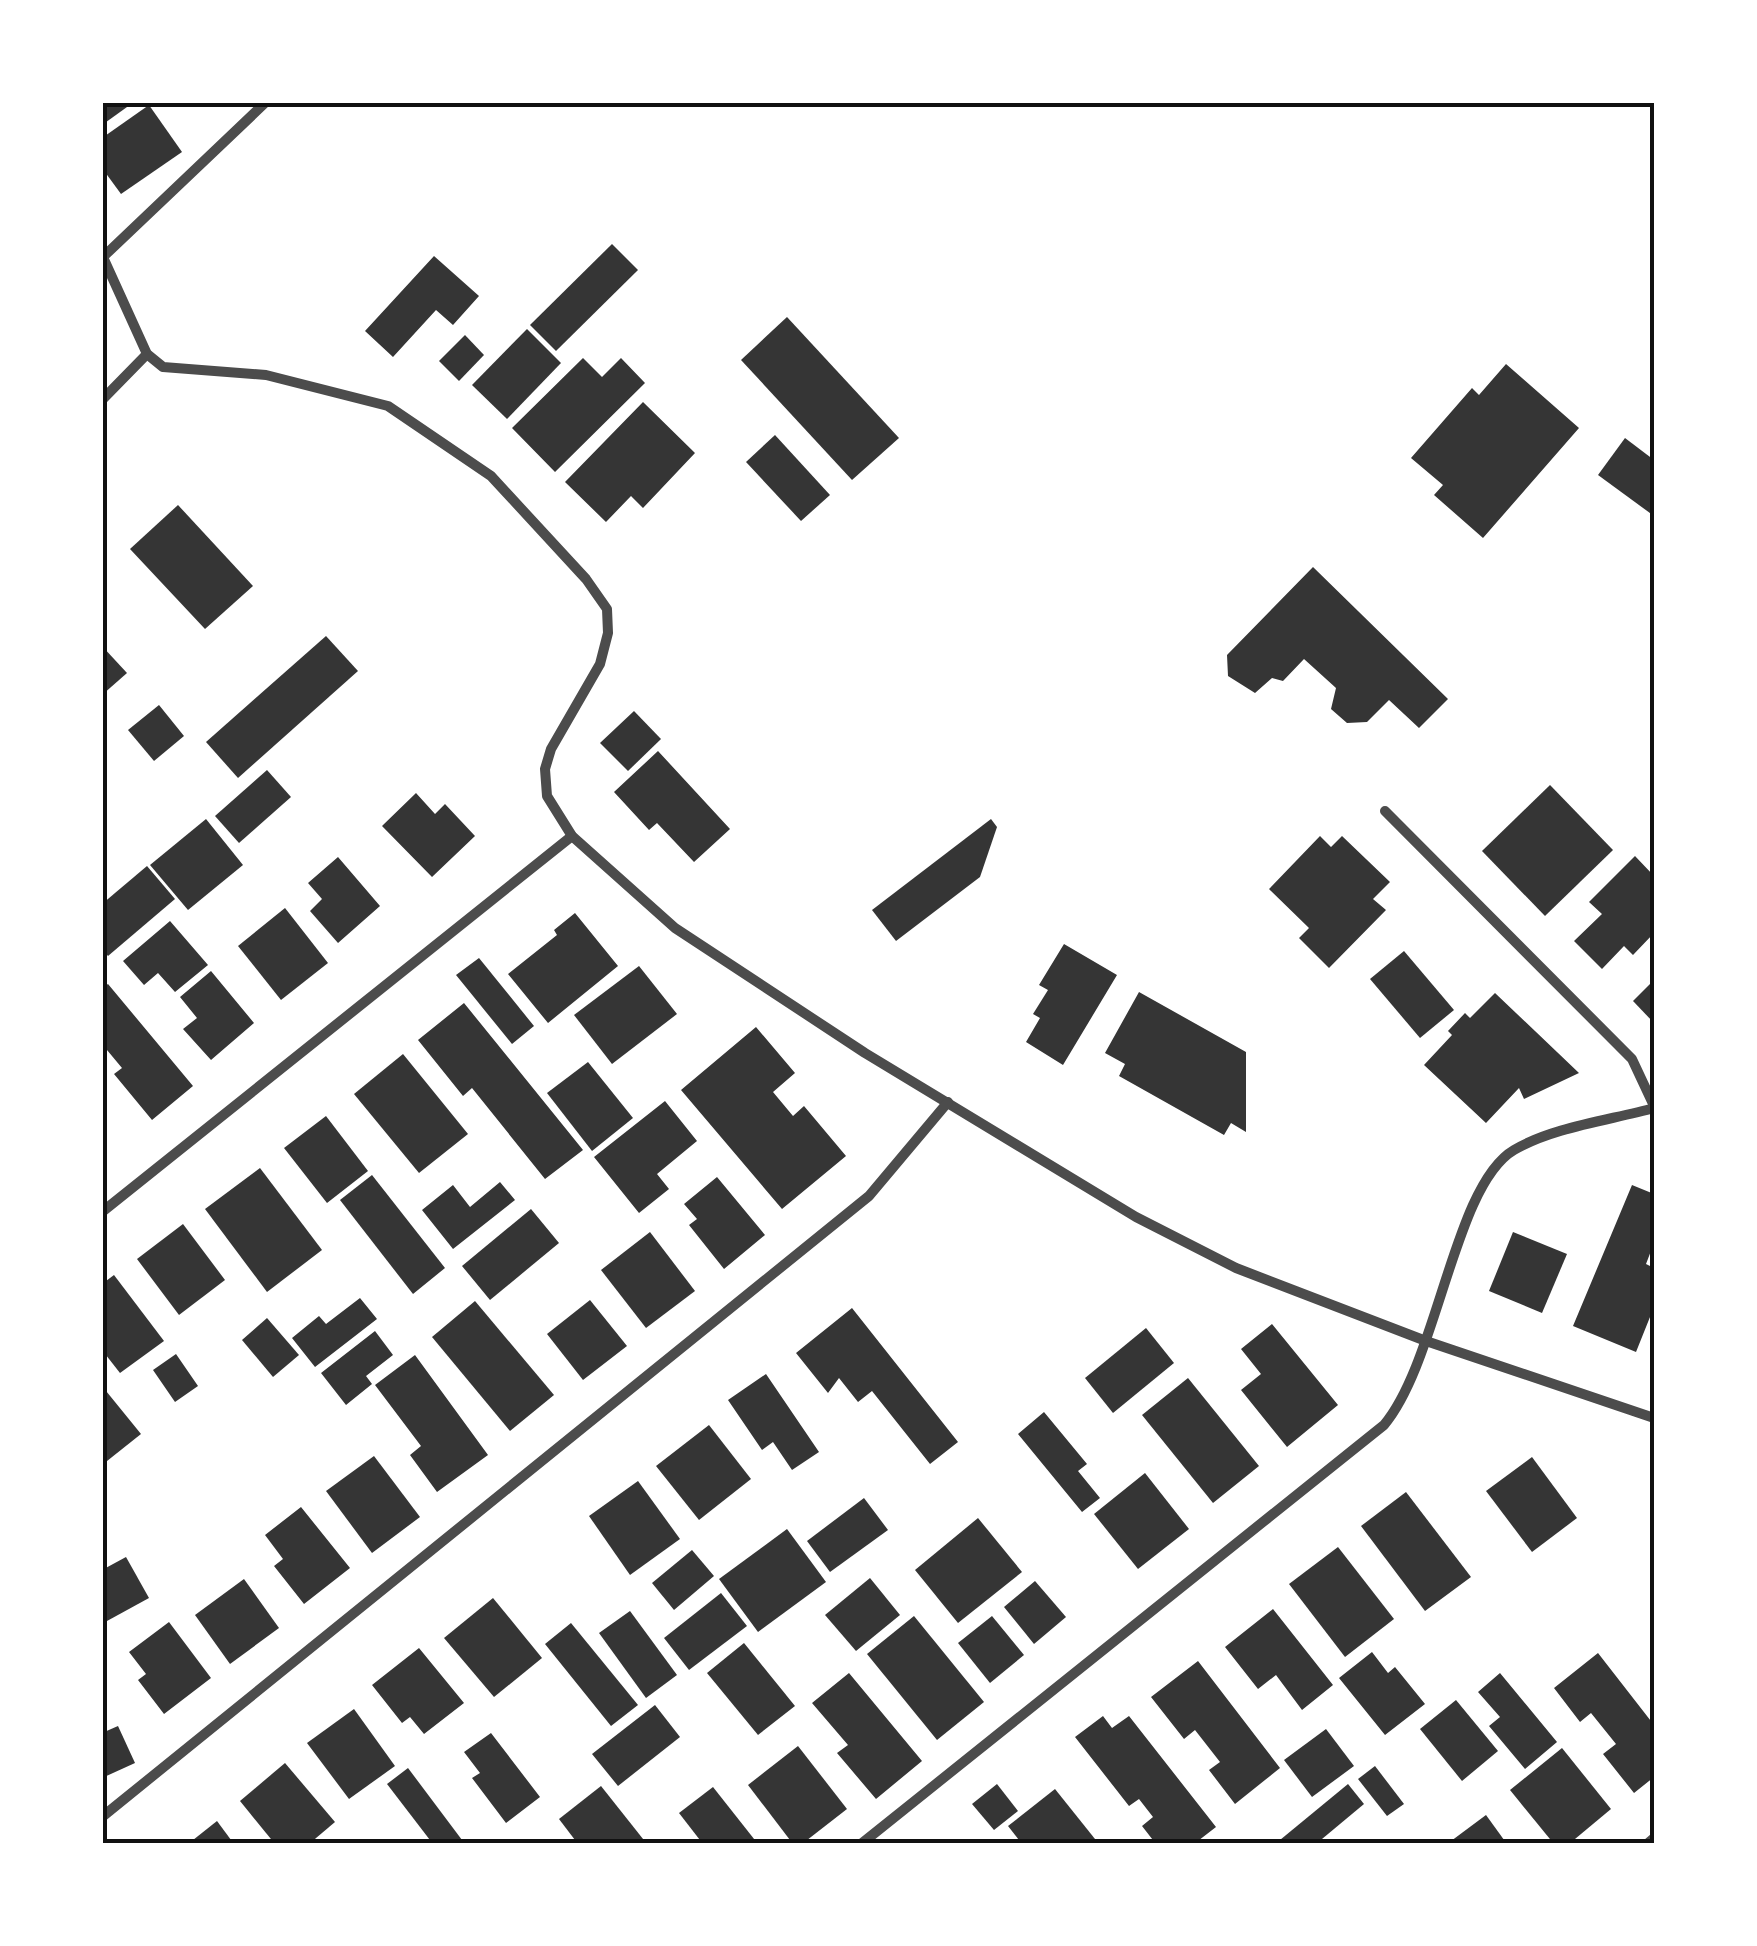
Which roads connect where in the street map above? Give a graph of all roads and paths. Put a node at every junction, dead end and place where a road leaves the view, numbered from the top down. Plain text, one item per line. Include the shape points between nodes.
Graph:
1 (266, 102) edge
2 (103, 256) edge
3 (147, 354) junction
4 (102, 400) edge
5 (1385, 811) dead end
6 (572, 836) junction
7 (948, 1102) junction
8 (1654, 1107) edge
9 (102, 1212) edge
10 (1426, 1342) junction
11 (1654, 1418) edge
12 (102, 1817) edge
13 (1654, 1838) edge
14 (861, 1844) edge
15 (1647, 1844) edge

1 - 2 street
2 - 3 street
3 - 4 street
3 - 6 street via 163,368 266,375 388,406 491,476 586,579 606,609 608,633 600,664 545,769 546,796
5 - 8 street via 1632,1058
6 - 7 street via 675,928
6 - 9 street
7 - 10 street via 1136,1217 1236,1268
7 - 12 street via 869,1196
8 - 10 street via 1532,1142 1499,1161 1478,1195
10 - 11 street
10 - 14 street via 1414,1381 1384,1424
13 - 15 street

